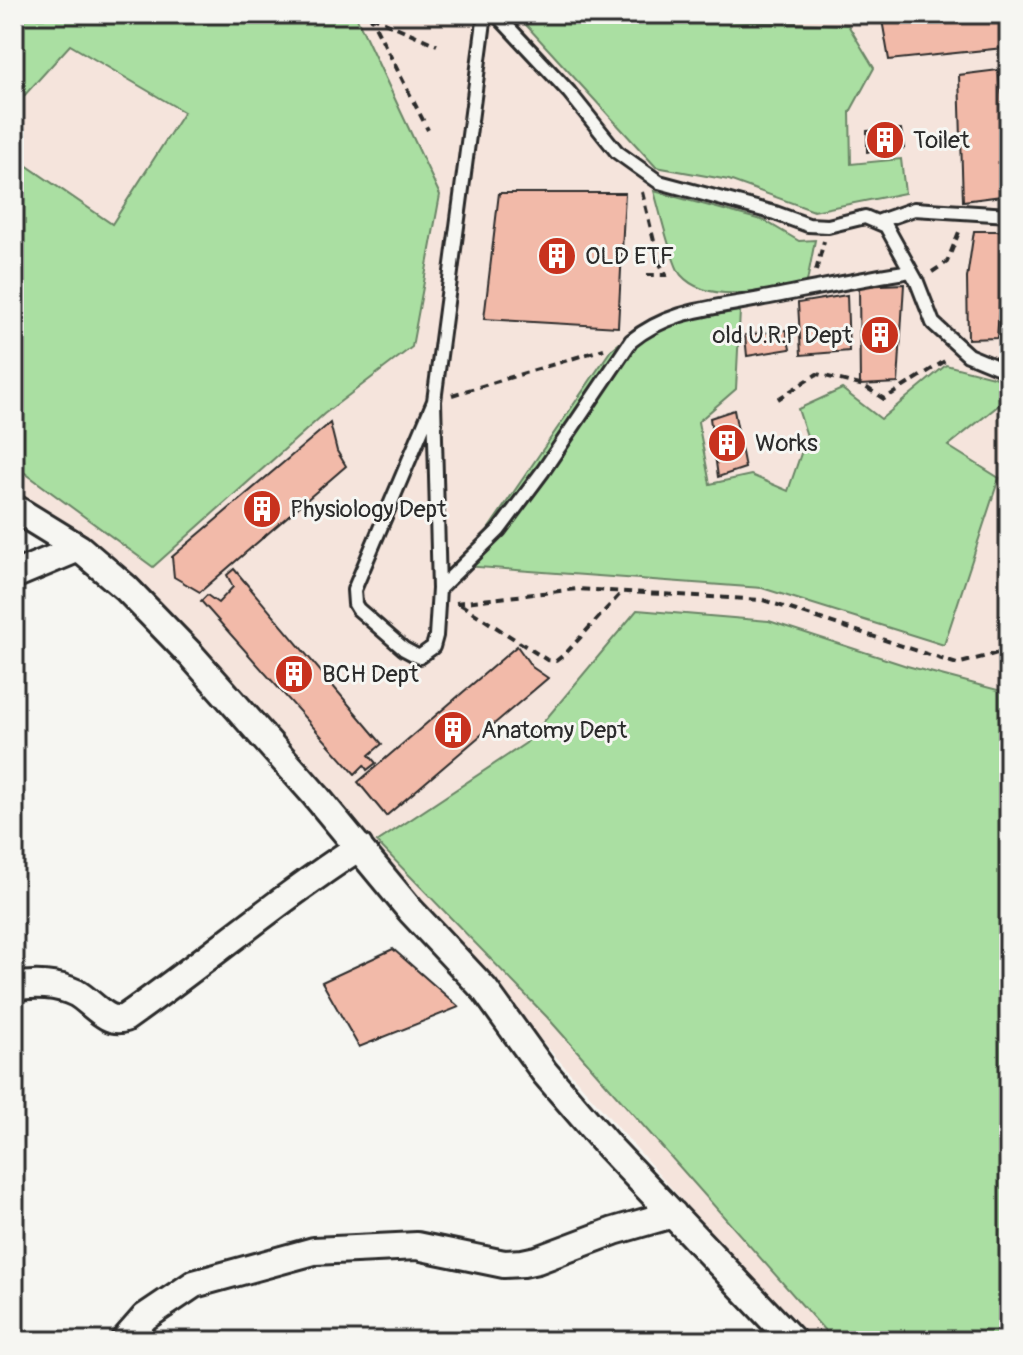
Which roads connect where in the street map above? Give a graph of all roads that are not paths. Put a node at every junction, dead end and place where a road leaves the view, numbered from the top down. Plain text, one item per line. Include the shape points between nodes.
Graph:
1 (485, 14) edge
2 (496, 14) edge
3 (1009, 215) edge
4 (880, 221) junction
5 (913, 276) junction
6 (1009, 372) edge
7 (434, 401) junction
8 (14, 508) edge
9 (79, 548) junction
10 (14, 575) edge
11 (439, 589) junction
12 (359, 847) junction
13 (14, 987) edge
14 (673, 1214) junction
15 (124, 1341) edge
16 (793, 1341) edge

1 - 7 lane
2 - 4 lane via 617,152 659,182 808,225 865,217
3 - 4 lane via 914,209
4 - 5 lane
5 - 6 lane via 933,323 968,355
5 - 11 lane via 696,309 661,321 631,341 499,530
7 - 11 lane
7 - 11 lane via 354,597 358,609 419,657 433,647
8 - 9 street
9 - 10 street
9 - 12 street via 190,654
12 - 13 street via 119,1021 77,993 50,985
12 - 14 street via 485,990 576,1111
14 - 15 street via 523,1263 417,1246 314,1251 194,1284 145,1317
14 - 16 street

